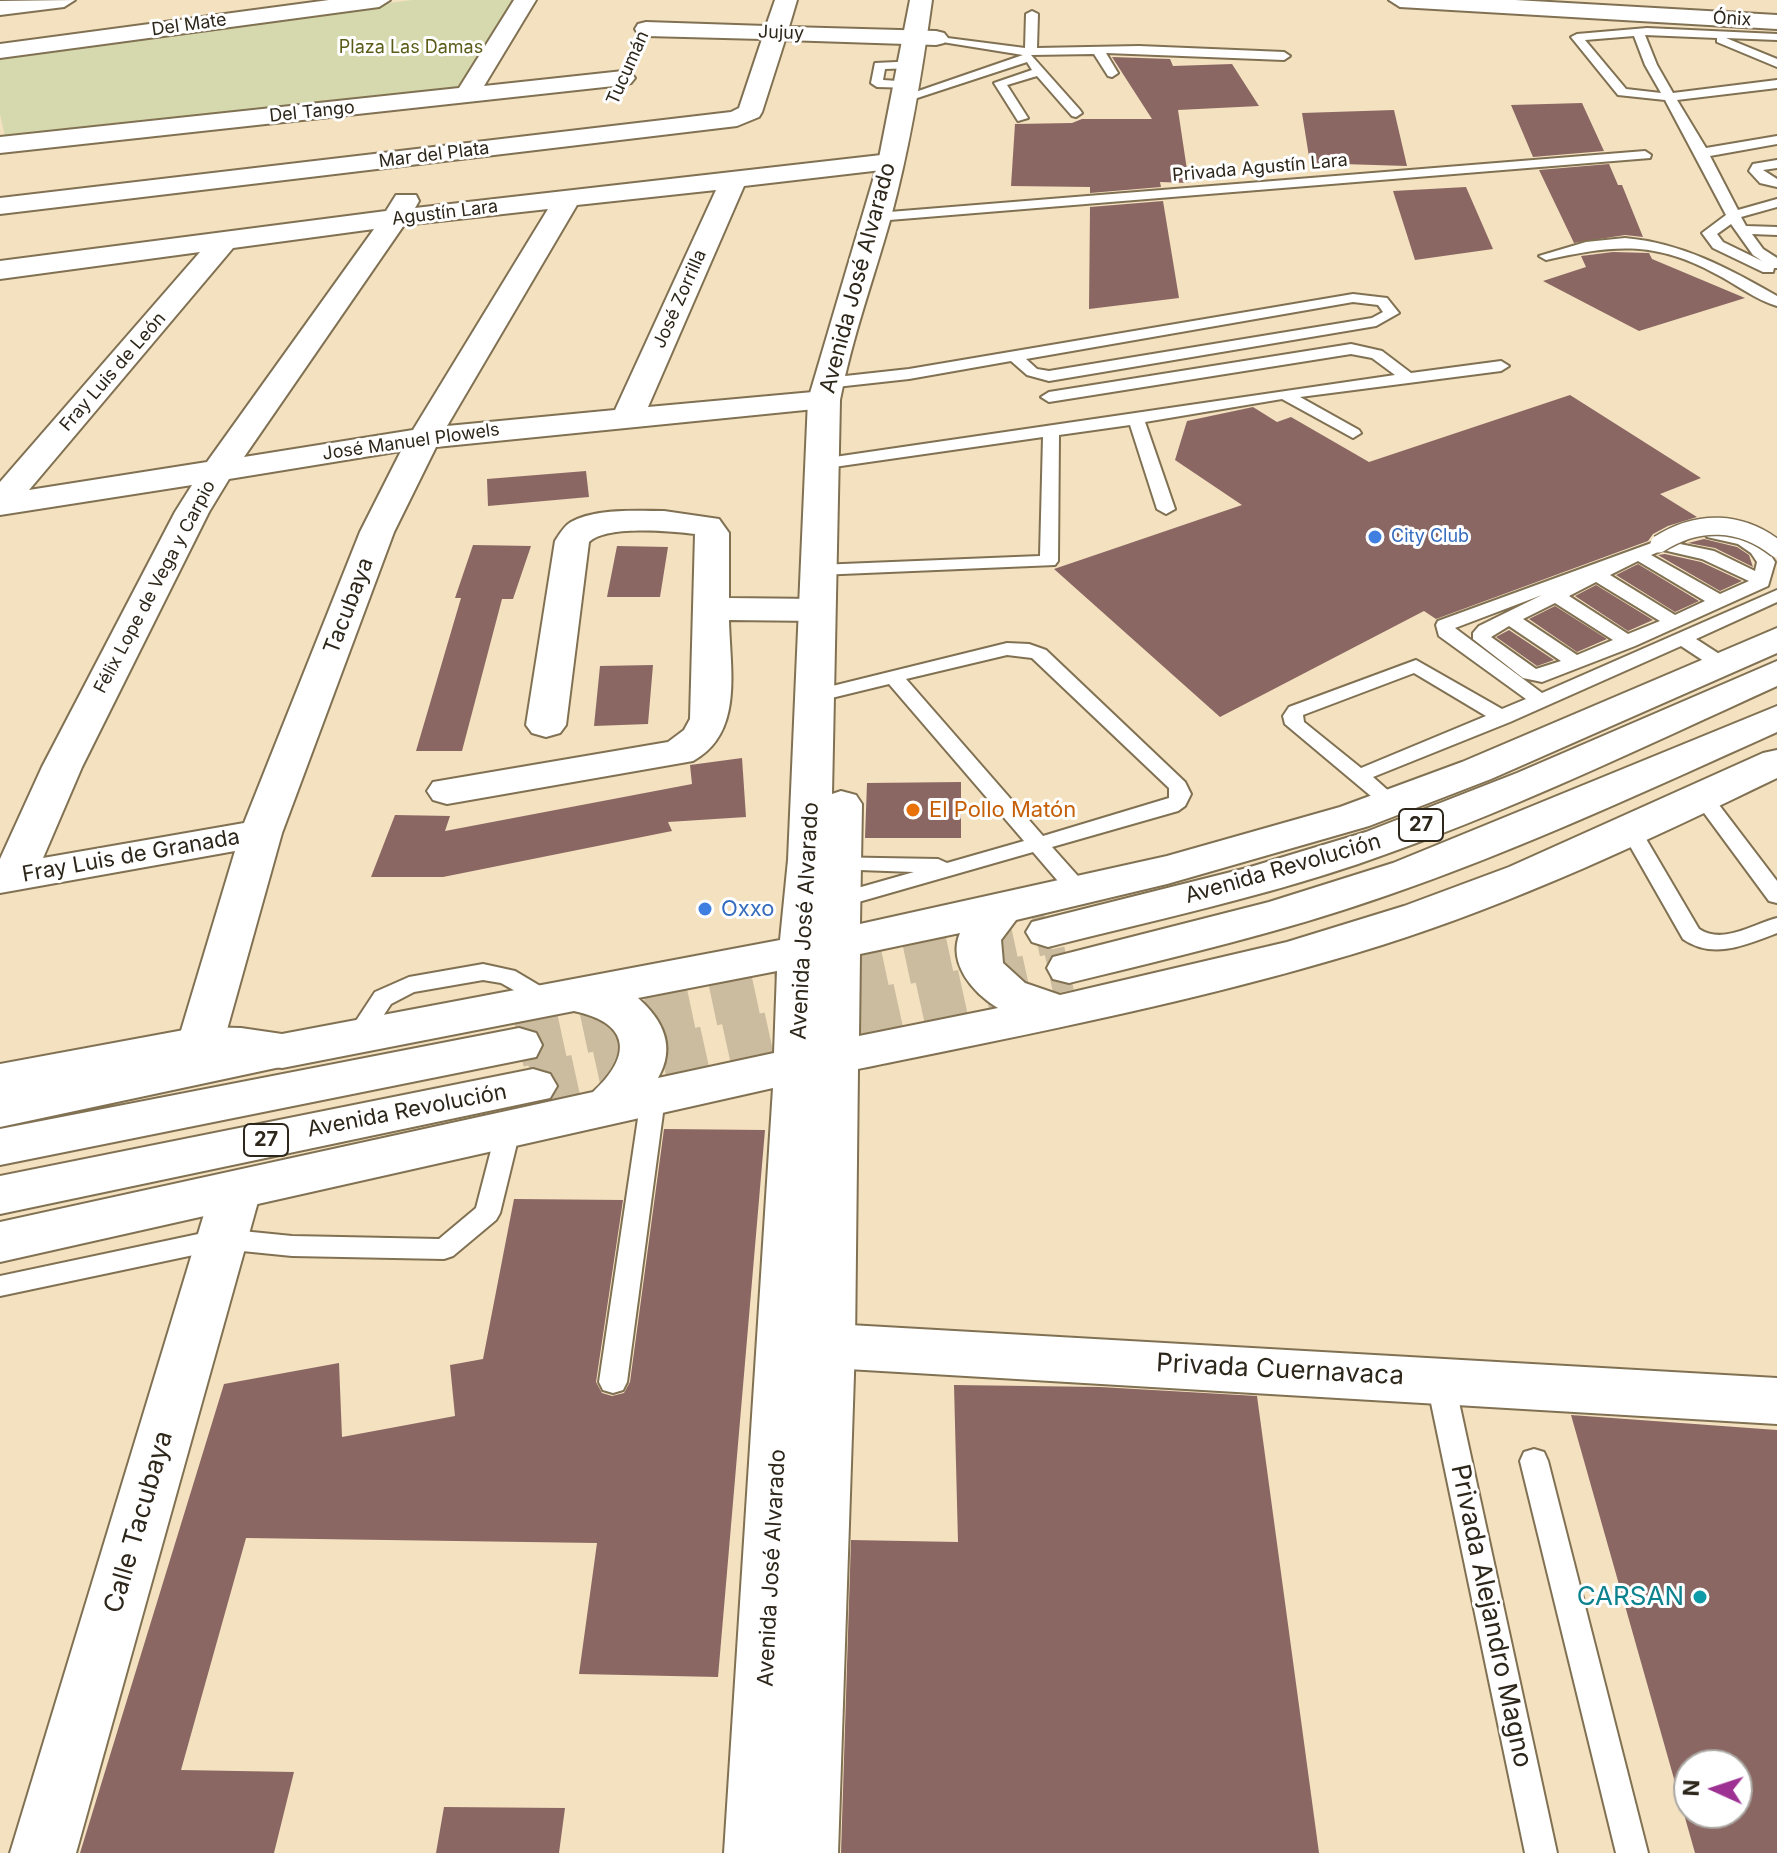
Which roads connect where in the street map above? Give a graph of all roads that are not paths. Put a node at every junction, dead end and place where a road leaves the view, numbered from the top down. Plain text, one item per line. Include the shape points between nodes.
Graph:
1 (64, 0) edge
2 (379, 0) edge
3 (525, 0) edge
4 (658, 0) edge
5 (786, 0) edge
6 (1400, 0) edge
7 (0, 8) edge
8 (1032, 14) dead end
9 (1777, 22) edge
10 (646, 29) junction
11 (777, 32) junction
12 (1639, 34) junction
13 (1705, 34) junction
14 (1724, 35) junction
15 (1777, 37) edge
16 (1097, 49) junction
17 (0, 51) edge
18 (921, 51) edge
19 (1765, 53) edge
20 (1030, 55) junction
21 (1284, 56) dead end
22 (1777, 63) edge
23 (1040, 72) junction
24 (1112, 73) dead end
25 (623, 78) junction
26 (1777, 84) edge
27 (1669, 95) junction
28 (466, 96) junction
29 (1076, 113) dead end
30 (1022, 118) dead end
31 (598, 136) junction
32 (1777, 140) edge
33 (1737, 146) junction
34 (1702, 153) junction
35 (434, 155) junction
36 (1645, 155) dead end
37 (3, 160) edge
38 (899, 162) junction
39 (1774, 164) edge
40 (734, 179) junction
41 (1777, 183) edge
42 (568, 198) junction
43 (7, 205) edge
44 (1774, 206) edge
45 (1735, 215) junction
46 (886, 216) junction
47 (395, 218) junction
48 (1741, 230) junction
49 (1777, 231) edge
50 (225, 240) junction
51 (1546, 256) dead end
52 (1775, 268) edge
53 (9, 269) edge
54 (0, 299) edge
55 (1777, 302) edge
56 (1014, 356) junction
57 (1501, 366) dead end
58 (1408, 378) junction
59 (834, 388) junction
60 (1284, 394) junction
61 (1049, 397) dead end
62 (627, 418) junction
63 (1136, 419) junction
64 (1051, 432) junction
65 (1353, 433) dead end
66 (424, 438) junction
67 (833, 462) junction
68 (216, 471) junction
69 (0, 504) edge
70 (1166, 509) dead end
71 (1667, 541) junction
72 (1777, 549) edge
73 (1641, 556) junction
74 (1599, 576) junction
75 (1762, 581) junction
76 (824, 587) junction
77 (1777, 595) edge
78 (1558, 597) junction
79 (712, 602) junction
80 (1720, 602) junction
81 (1511, 619) junction
82 (1679, 631) junction
83 (1777, 639) edge
84 (1628, 642) junction
85 (1576, 663) junction
86 (1720, 663) junction
87 (1777, 672) edge
88 (893, 676) junction
89 (829, 692) junction
90 (1541, 701) junction
91 (1503, 718) junction
92 (1777, 718) edge
93 (546, 725) dead end
94 (1777, 762) edge
95 (1375, 789) junction
96 (447, 791) dead end
97 (1703, 798) junction
98 (1632, 832) junction
99 (261, 833) junction
100 (1041, 843) junction
101 (959, 867) junction
102 (6, 878) edge
103 (823, 883) junction
104 (1077, 889) junction
105 (1777, 896) edge
106 (1004, 907) junction
107 (1777, 925) edge
108 (1048, 932) tunnel mouth
109 (819, 947) junction
110 (1064, 990) junction
111 (556, 997) junction
112 (200, 1044) junction
113 (282, 1051) junction
114 (816, 1062) junction
115 (0, 1081) edge
116 (653, 1098) junction
117 (0, 1109) edge
118 (605, 1110) junction
119 (508, 1131) junction
120 (0, 1147) edge
121 (0, 1195) edge
122 (229, 1215) junction
123 (0, 1242) edge
124 (0, 1286) edge
125 (806, 1344) junction
126 (1440, 1379) junction
127 (613, 1382) dead end
128 (1777, 1401) edge
129 (1534, 1461) dead end
130 (43, 1853) edge
131 (757, 1853) edge
132 (805, 1853) edge
133 (1541, 1853) edge
134 (1632, 1853) edge

1 - 7 street
2 - 17 street, Del Mate
3 - 28 street
4 - 10 street, Tucumán
5 - 11 street, Mar del Plata
6 - 9 street, Ónix
8 - 20 lane
10 - 11 street, Jujuy
10 - 25 street, Tucumán
11 - 18 street, Jujuy
11 - 31 street, Mar del Plata via 745,116
12 - 13 lane
12 - 27 lane
12 - 27 lane via 1577,37 1622,92
13 - 14 lane
13 - 19 lane
14 - 15 lane
14 - 19 lane
16 - 20 lane
16 - 21 lane
16 - 24 lane
18 - 20 lane
18 - 20 lane
18 - 38 street, Avenida José Alvarado
19 - 22 lane
20 - 23 lane
23 - 29 lane
23 - 30 lane via 1000,83
25 - 28 street, Del Tango
25 - 31 street, Tucumán
26 - 27 lane
27 - 34 lane
28 - 37 street, Del Tango
31 - 35 street, Mar del Plata
32 - 33 lane
33 - 34 lane
33 - 39 lane via 1751,158
34 - 45 lane
35 - 43 street, Mar del Plata
35 - 47 street, Félix Lope de Vega y Carpio
36 - 46 lane, Privada Agustín Lara
37 - 43 street
38 - 40 street, Agustín Lara
38 - 46 street, Avenida José Alvarado
39 - 41 lane via 1756,171
40 - 42 street, Agustín Lara
40 - 62 street, José Zorrilla
42 - 47 street, Agustín Lara
42 - 66 street, Tacubaya
43 - 53 street via 20,252
44 - 45 lane
45 - 48 lane
45 - 52 lane via 1711,229 1710,237
46 - 59 street, Avenida José Alvarado
47 - 50 street, Agustín Lara
47 - 68 street, Félix Lope de Vega y Carpio
48 - 49 lane
48 - 52 lane
50 - 53 street, Agustín Lara
50 - 69 street, Fray Luis de León
51 - 55 lane via 1602,243 1678,249
53 - 54 street via 14,281
56 - 56 lane via 1353,298 1382,301 1392,313 1376,322 1049,376 1032,372
56 - 59 lane
57 - 58 lane
58 - 60 lane
58 - 61 lane via 1377,354 1351,349
59 - 62 street, José Manuel Plowels
59 - 67 street, Avenida José Alvarado
60 - 63 lane
60 - 65 lane
62 - 66 street, José Manuel Plowels
63 - 64 lane
63 - 70 lane
64 - 67 lane
64 - 76 lane via 1049,561
66 - 68 street, José Manuel Plowels
66 - 99 street, Tacubaya via 365,562
67 - 76 street, Avenida José Alvarado
68 - 69 street, José Manuel Plowels
68 - 102 street, Félix Lope de Vega y Carpio via 134,621
71 - 72 lane, bridge via 1683,530 1712,525 1752,533
71 - 73 lane
71 - 75 lane
71 - 75 lane via 1710,533 1749,542 1766,562
71 - 90 lane via 1444,627
73 - 74 lane
73 - 80 lane
74 - 78 lane
74 - 82 lane
75 - 80 lane
76 - 79 street
76 - 89 street, Avenida José Alvarado
77 - 82 lane
78 - 81 lane
78 - 84 lane
79 - 93 street via 712,533 707,526 681,520 597,526 575,536
79 - 96 street via 710,719 694,745 679,752
80 - 82 lane
81 - 85 lane
81 - 85 lane via 1482,633 1486,644 1536,676
82 - 84 lane
82 - 86 lane
82 - 90 lane
83 - 86 street
84 - 85 lane
86 - 95 street via 1476,770
87 - 108 street, Avenida Revolución / 27 via 1545,777 1379,842 1223,889
88 - 89 lane
88 - 100 lane
88 - 100 lane via 1007,649 1029,650 1178,786 1181,794 1171,806
89 - 103 street, Avenida José Alvarado
90 - 91 lane
91 - 95 lane
91 - 95 lane via 1416,666 1296,711 1295,724
92 - 110 street, Avenida Revolución / 27 via 1575,808 1405,874 1231,928
94 - 97 street
95 - 104 street via 1295,835
97 - 98 street
97 - 105 lane
98 - 107 lane via 1698,941 1718,943
98 - 110 street via 1487,893 1201,980
99 - 102 street, Fray Luis de Granada
99 - 112 street, Tacubaya
100 - 101 lane
100 - 104 lane
101 - 103 lane
101 - 103 lane
103 - 109 street, Avenida José Alvarado
104 - 106 street
106 - 109 street
106 - 110 street via 979,937 977,949 986,974 1012,995
109 - 111 street
109 - 114 street, Avenida José Alvarado
110 - 114 street
111 - 113 street
111 - 118 street via 588,997 622,1010 642,1035 643,1066
112 - 113 street
112 - 115 street
113 - 117 street
114 - 116 street
114 - 125 street, Avenida José Alvarado
116 - 118 street
116 - 127 lane
118 - 119 street
119 - 122 street
119 - 122 lane via 487,1213 444,1249 292,1246
120 - 121 street, Avenida Revolución / 27 via 526,1065
122 - 123 street
122 - 124 lane
122 - 130 street, Calle Tacubaya
125 - 126 street, Privada Cuernavaca
125 - 131 street, Avenida José Alvarado
125 - 132 street, Avenida José Alvarado
126 - 128 street, Privada Cuernavaca
126 - 133 lane, Privada Alejandro Magno
129 - 134 lane

